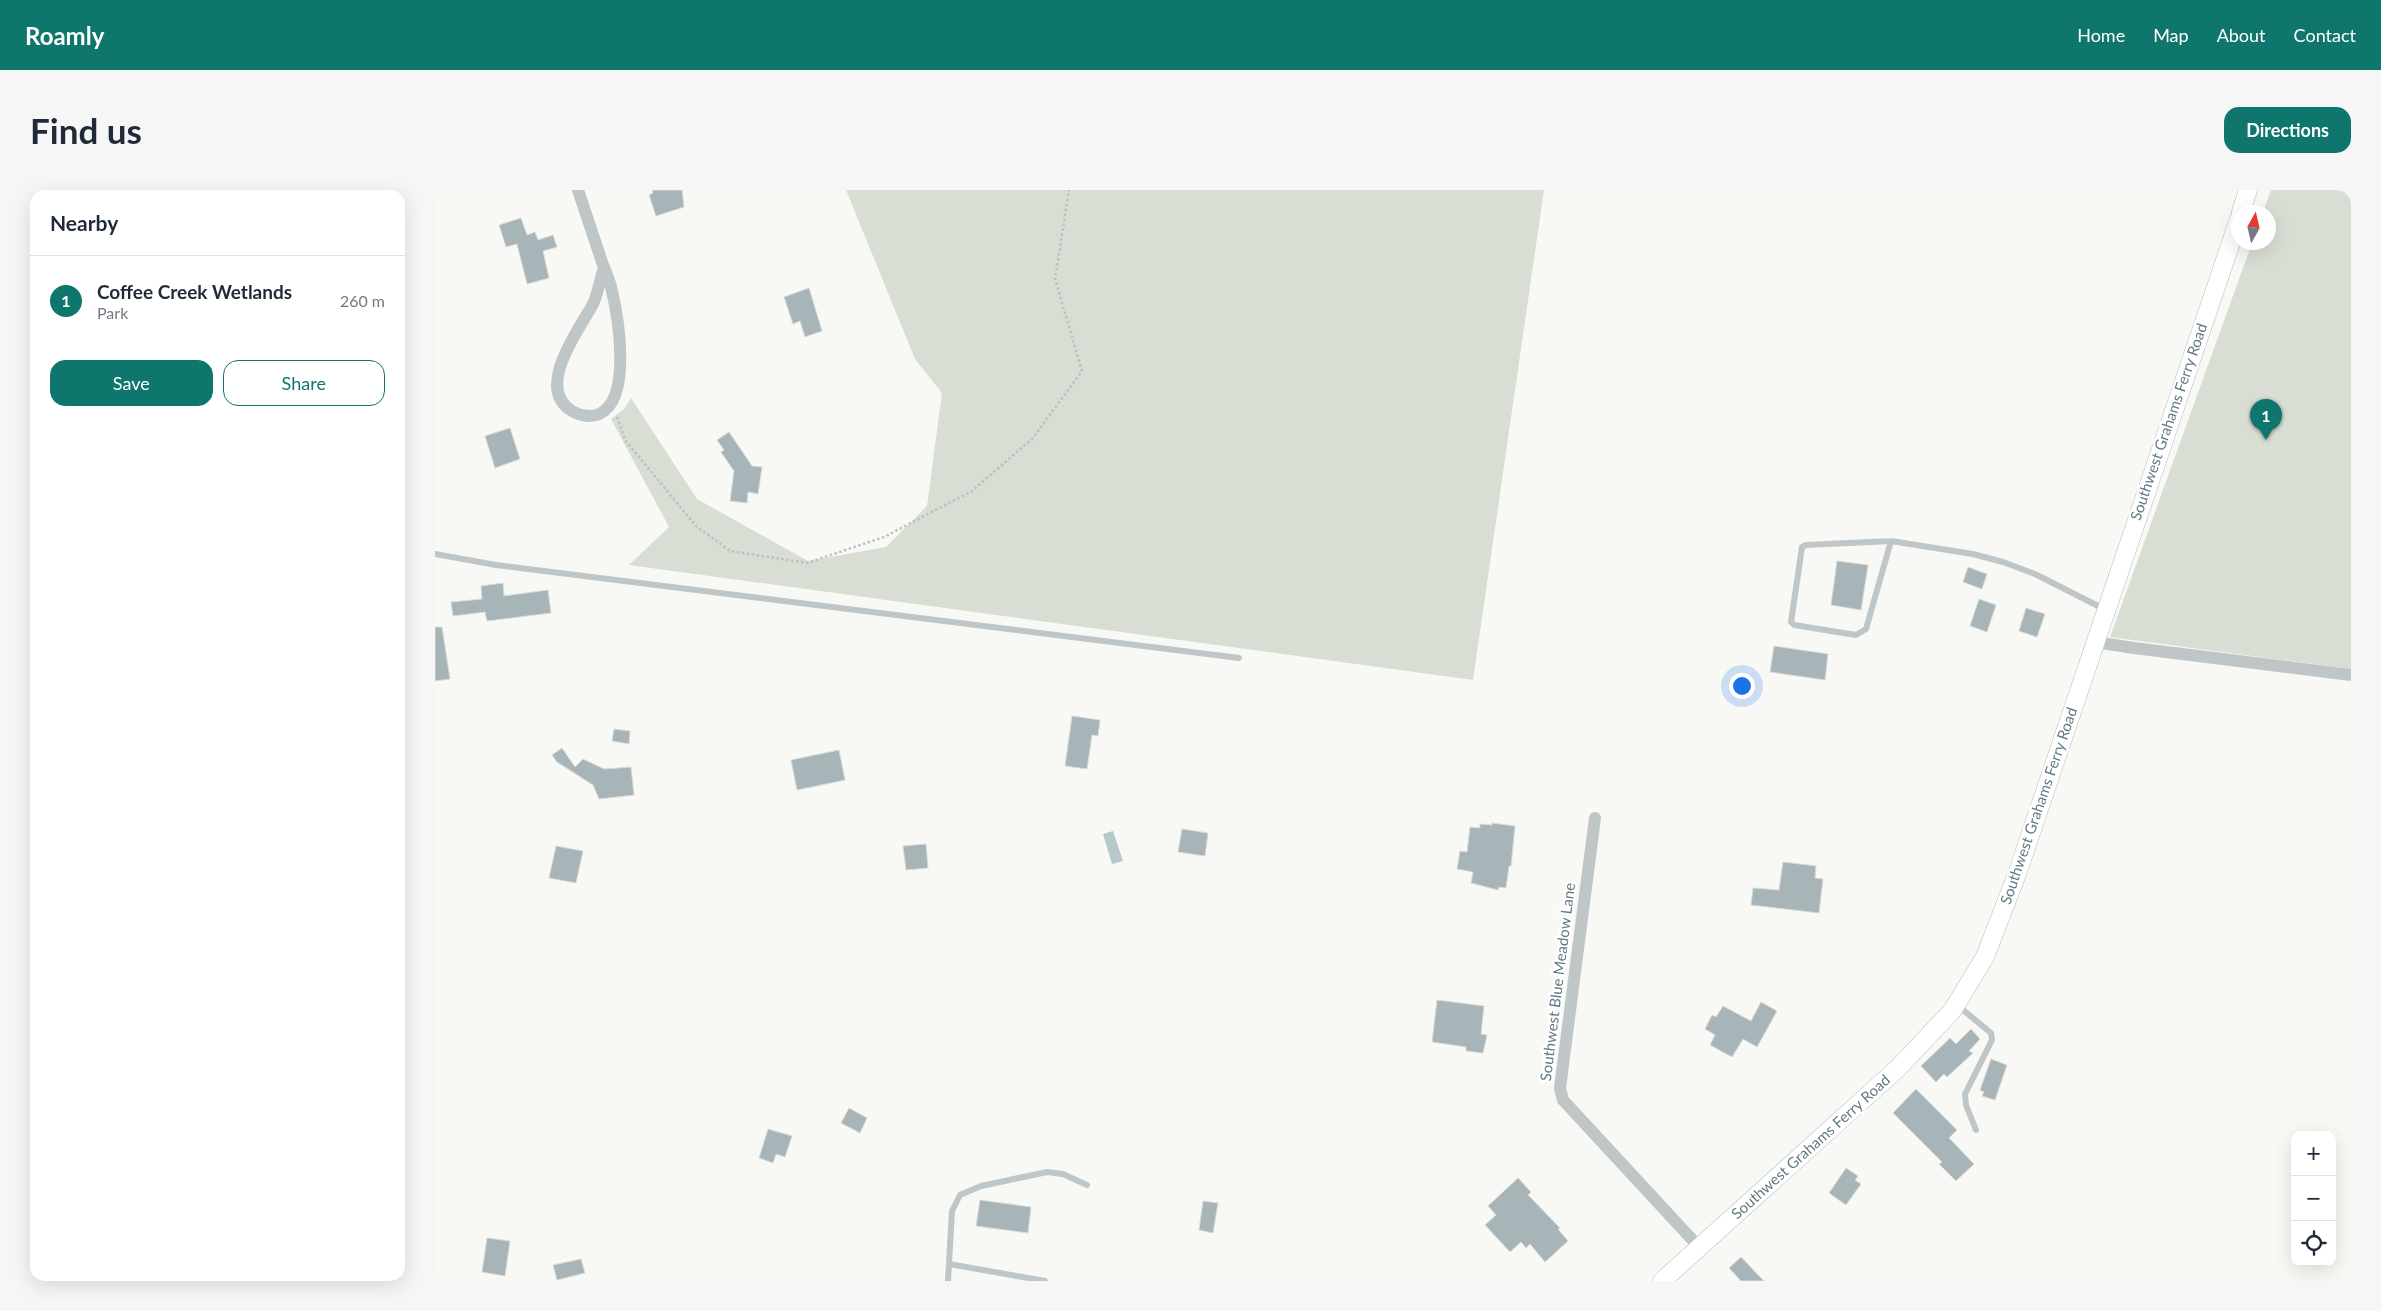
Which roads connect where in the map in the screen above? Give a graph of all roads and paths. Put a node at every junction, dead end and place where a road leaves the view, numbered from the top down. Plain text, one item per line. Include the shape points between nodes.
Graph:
1 (578, 190) edge
2 (1069, 190) edge
3 (2248, 190) edge
4 (2243, 205) edge
5 (2231, 242) edge
6 (604, 268) junction
7 (612, 402) junction
8 (1891, 541) junction
9 (435, 554) edge
10 (2105, 610) junction
11 (2095, 642) junction
12 (1239, 658) dead end
13 (2351, 675) edge
14 (1595, 818) dead end
15 (1956, 1004) junction
16 (1976, 1130) dead end
17 (1087, 1186) dead end
18 (1699, 1247) junction
19 (949, 1264) junction
20 (1045, 1280) edge
21 (948, 1281) edge
22 (1662, 1281) edge

1 - 6 street
2 - 7 path via 1055,279 1082,371 1033,438 972,491 884,538 807,563 730,551 696,526 625,440
3 - 4 main road
5 - 10 main road, Southwest Grahams Ferry Road
6 - 7 street via 613,298 621,364 619,387
6 - 7 street via 594,302 560,366 557,385 561,401 573,412 592,416 602,413
8 - 8 lane via 1802,547 1791,622 1856,635 1863,632
8 - 10 lane via 2003,562 2035,574
9 - 12 lane via 496,565
10 - 11 main road, Southwest Grahams Ferry Road
11 - 13 street
11 - 15 main road, Southwest Grahams Ferry Road via 2003,913 1985,957
14 - 18 street, Southwest Blue Meadow Lane via 1560,1088 1563,1100
15 - 16 lane via 1991,1033 1992,1040 1965,1094
15 - 18 main road, Southwest Grahams Ferry Road via 1898,1068
17 - 19 lane via 1063,1174 1047,1172 981,1186 960,1195 953,1211
18 - 22 main road, Southwest Grahams Ferry Road
19 - 20 lane
19 - 21 lane

